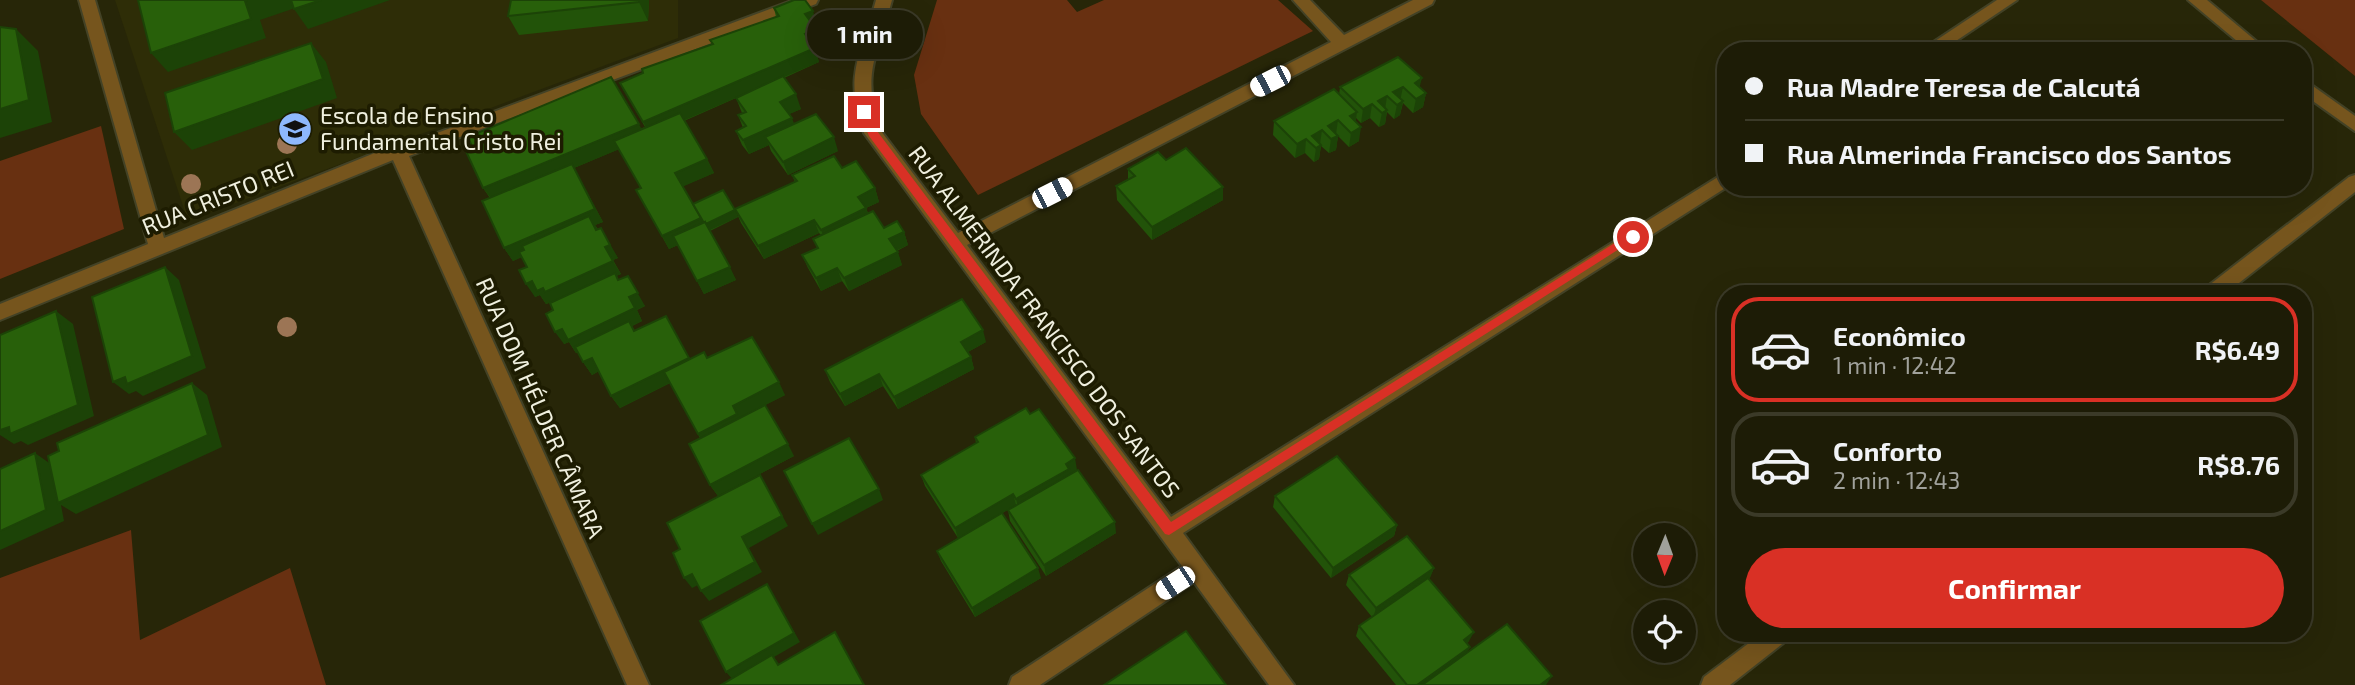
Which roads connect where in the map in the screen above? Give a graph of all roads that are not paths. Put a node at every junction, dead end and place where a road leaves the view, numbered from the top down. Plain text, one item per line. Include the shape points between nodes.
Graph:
1 (87, 0) edge
2 (810, 0) edge
3 (884, 0) edge
4 (1301, 0) edge
5 (1426, 0) edge
6 (2009, 0) edge
7 (2196, 0) edge
8 (1942, 42) edge
9 (2249, 42) edge
10 (1342, 43) junction
11 (2312, 92) edge
12 (2355, 125) edge
13 (398, 151) junction
14 (2355, 182) edge
15 (1717, 185) edge
16 (955, 243) junction
17 (158, 248) junction
18 (2223, 285) edge
19 (0, 312) edge
20 (1169, 530) junction
21 (1197, 568) junction
22 (1767, 642) edge
23 (638, 685) edge
24 (1020, 685) edge
25 (1283, 685) edge
26 (1712, 685) edge

1 - 17 street
2 - 13 street, RUA CRISTO REI
3 - 16 street, RUA ALMERINDA FRANCISCO DOS SANTOS via 864,54 860,85 864,112 873,133
4 - 10 street
5 - 10 street
6 - 8 street
7 - 9 street
10 - 16 street
11 - 12 street
13 - 17 street, RUA CRISTO REI
13 - 23 street, RUA DOM HÉLDER CÂMARA
14 - 18 street
15 - 20 street
16 - 20 street, RUA ALMERINDA FRANCISCO DOS SANTOS
17 - 19 street, RUA CRISTO REI
20 - 21 street, RUA ALMERINDA FRANCISCO DOS SANTOS
21 - 24 street
21 - 25 street, RUA ALMERINDA FRANCISCO DOS SANTOS
22 - 26 street

